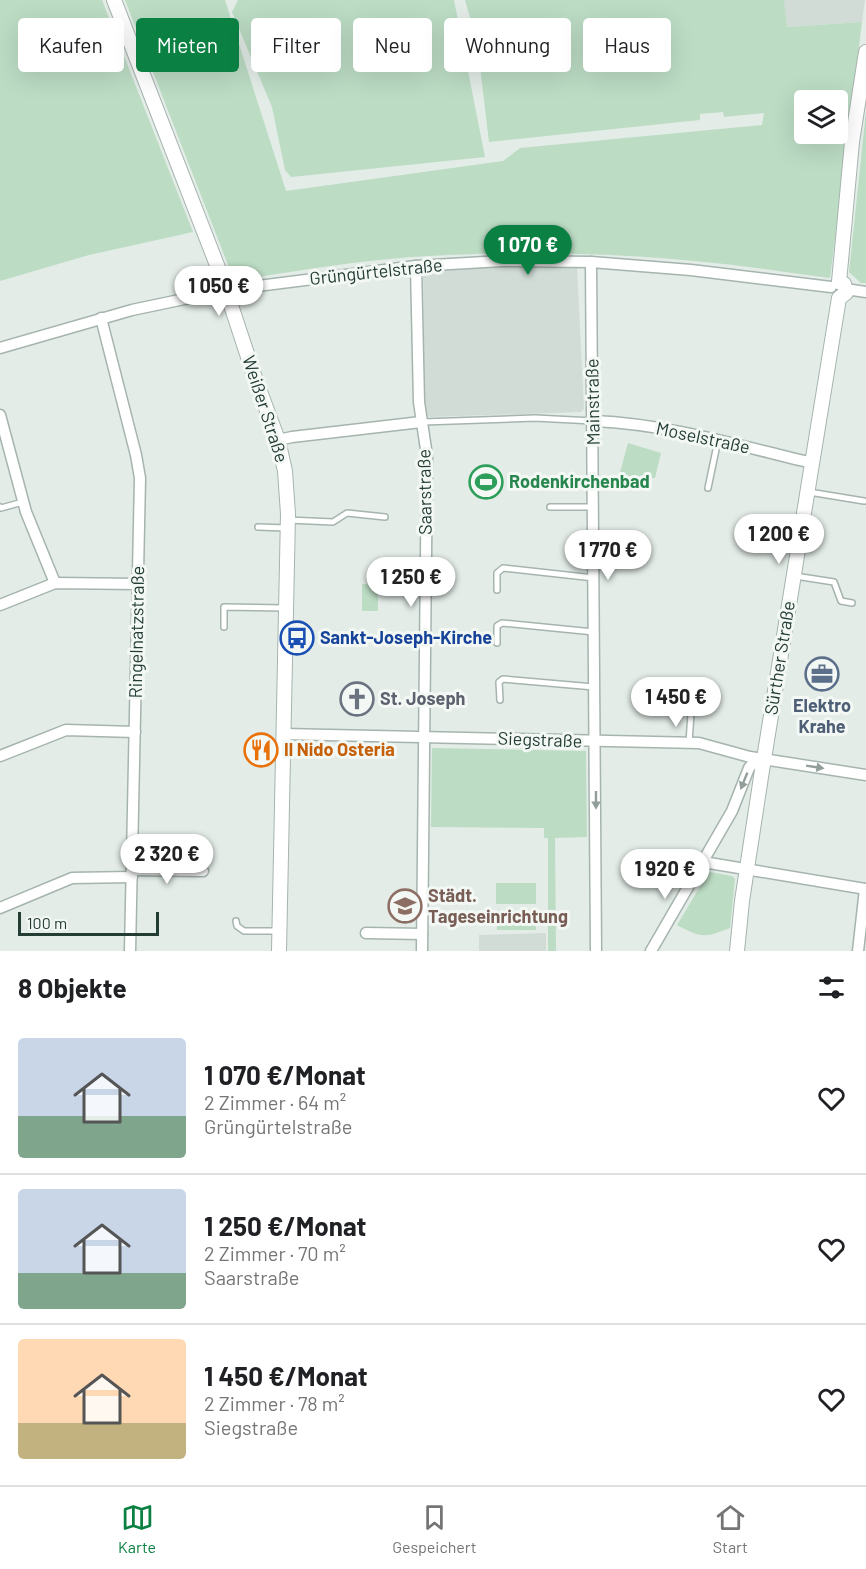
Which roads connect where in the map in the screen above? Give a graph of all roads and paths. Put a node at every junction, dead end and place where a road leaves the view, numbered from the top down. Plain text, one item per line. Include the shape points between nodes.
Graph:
1 (114, 0) edge
2 (866, 52) edge
3 (591, 262) junction
4 (416, 266) junction
5 (839, 289) junction
6 (227, 290) junction
7 (866, 292) edge
8 (101, 318) junction
9 (0, 348) edge
10 (0, 415) edge
11 (594, 421) junction
12 (421, 422) junction
13 (278, 440) junction
14 (718, 440) junction
15 (812, 463) junction
16 (708, 488) dead end
17 (807, 492) junction
18 (864, 501) dead end
19 (23, 502) junction
20 (0, 507) edge
21 (550, 507) dead end
22 (594, 507) junction
23 (385, 517) dead end
24 (288, 524) junction
25 (258, 527) dead end
26 (793, 576) junction
27 (594, 578) junction
28 (55, 583) junction
29 (137, 584) junction
30 (497, 590) dead end
31 (852, 603) dead end
32 (0, 605) edge
33 (286, 608) junction
34 (224, 627) dead end
35 (594, 632) junction
36 (497, 643) dead end
37 (595, 687) junction
38 (500, 699) dead end
39 (691, 713) dead end
40 (135, 732) junction
41 (283, 734) junction
42 (424, 737) junction
43 (596, 742) junction
44 (689, 743) junction
45 (0, 756) edge
46 (764, 759) junction
47 (866, 775) edge
48 (703, 862) junction
49 (746, 870) junction
50 (203, 871) dead end
51 (132, 874) junction
52 (865, 889) edge
53 (0, 908) edge
54 (236, 921) dead end
55 (279, 931) junction
56 (366, 933) dead end
57 (422, 934) junction
58 (130, 951) edge
59 (279, 951) edge
60 (422, 951) edge
61 (596, 951) edge
62 (651, 951) edge
63 (737, 951) edge
64 (858, 951) edge

1 - 6 street, Weißer Straße
2 - 5 street, Sürther Straße via 853,135
3 - 4 street, Grüngürtelstraße via 502,261
3 - 5 street, Grüngürtelstraße
3 - 11 street, Mainstraße
4 - 6 street, Grüngürtelstraße
4 - 12 street, Saarstraße
5 - 7 street, Grüngürtelstraße
5 - 15 street, Sürther Straße
6 - 8 street, Grüngürtelstraße
6 - 13 street, Weißer Straße
8 - 9 street, Grüngürtelstraße
8 - 29 street, Ringelnatzstraße via 140,478
10 - 19 street
11 - 12 lane via 535,418
11 - 14 street, Moselstraße via 621,422
11 - 22 street, Mainstraße
12 - 13 street
12 - 42 street, Saarstraße via 427,456
13 - 24 street, Weißer Straße via 285,471
14 - 15 street, Moselstraße
14 - 16 lane
15 - 17 street, Sürther Straße
17 - 18 lane
17 - 26 street, Sürther Straße
19 - 20 lane
19 - 28 street
21 - 22 lane
22 - 27 street, Mainstraße
23 - 24 lane via 347,513 333,522
24 - 25 lane
24 - 33 street, Weißer Straße
26 - 31 lane via 834,582 841,602
26 - 46 street, Sürther Straße
27 - 30 lane via 502,568 497,573
27 - 35 street, Mainstraße
28 - 29 street
28 - 32 street
29 - 40 street, Ringelnatzstraße
33 - 34 lane via 224,607
33 - 41 street, Weißer Straße
35 - 36 lane via 502,623 497,626
35 - 37 street, Mainstraße
37 - 38 lane via 503,679 499,682
37 - 43 street, Mainstraße
39 - 44 lane
40 - 45 street via 66,730
40 - 51 street, Ringelnatzstraße
41 - 42 street, Siegstraße
41 - 55 street, Weißer Straße
42 - 43 street, Siegstraße
42 - 57 street, Saarstraße
43 - 44 street, Siegstraße
43 -> 61 street, Mainstraße
44 - 46 street, Siegstraße
46 -> 47 street, Siegstraße
46 -> 48 street via 749,768 732,811
46 - 49 street, Sürther Straße
48 - 49 street
48 - 62 street
49 - 52 street
49 - 63 street, Sürther Straße
50 - 51 street
51 - 53 street via 72,878
51 - 58 street, Ringelnatzstraße
52 - 64 street
54 - 55 lane via 244,931
55 - 59 street, Weißer Straße
56 - 57 street
57 - 60 street, Saarstraße

